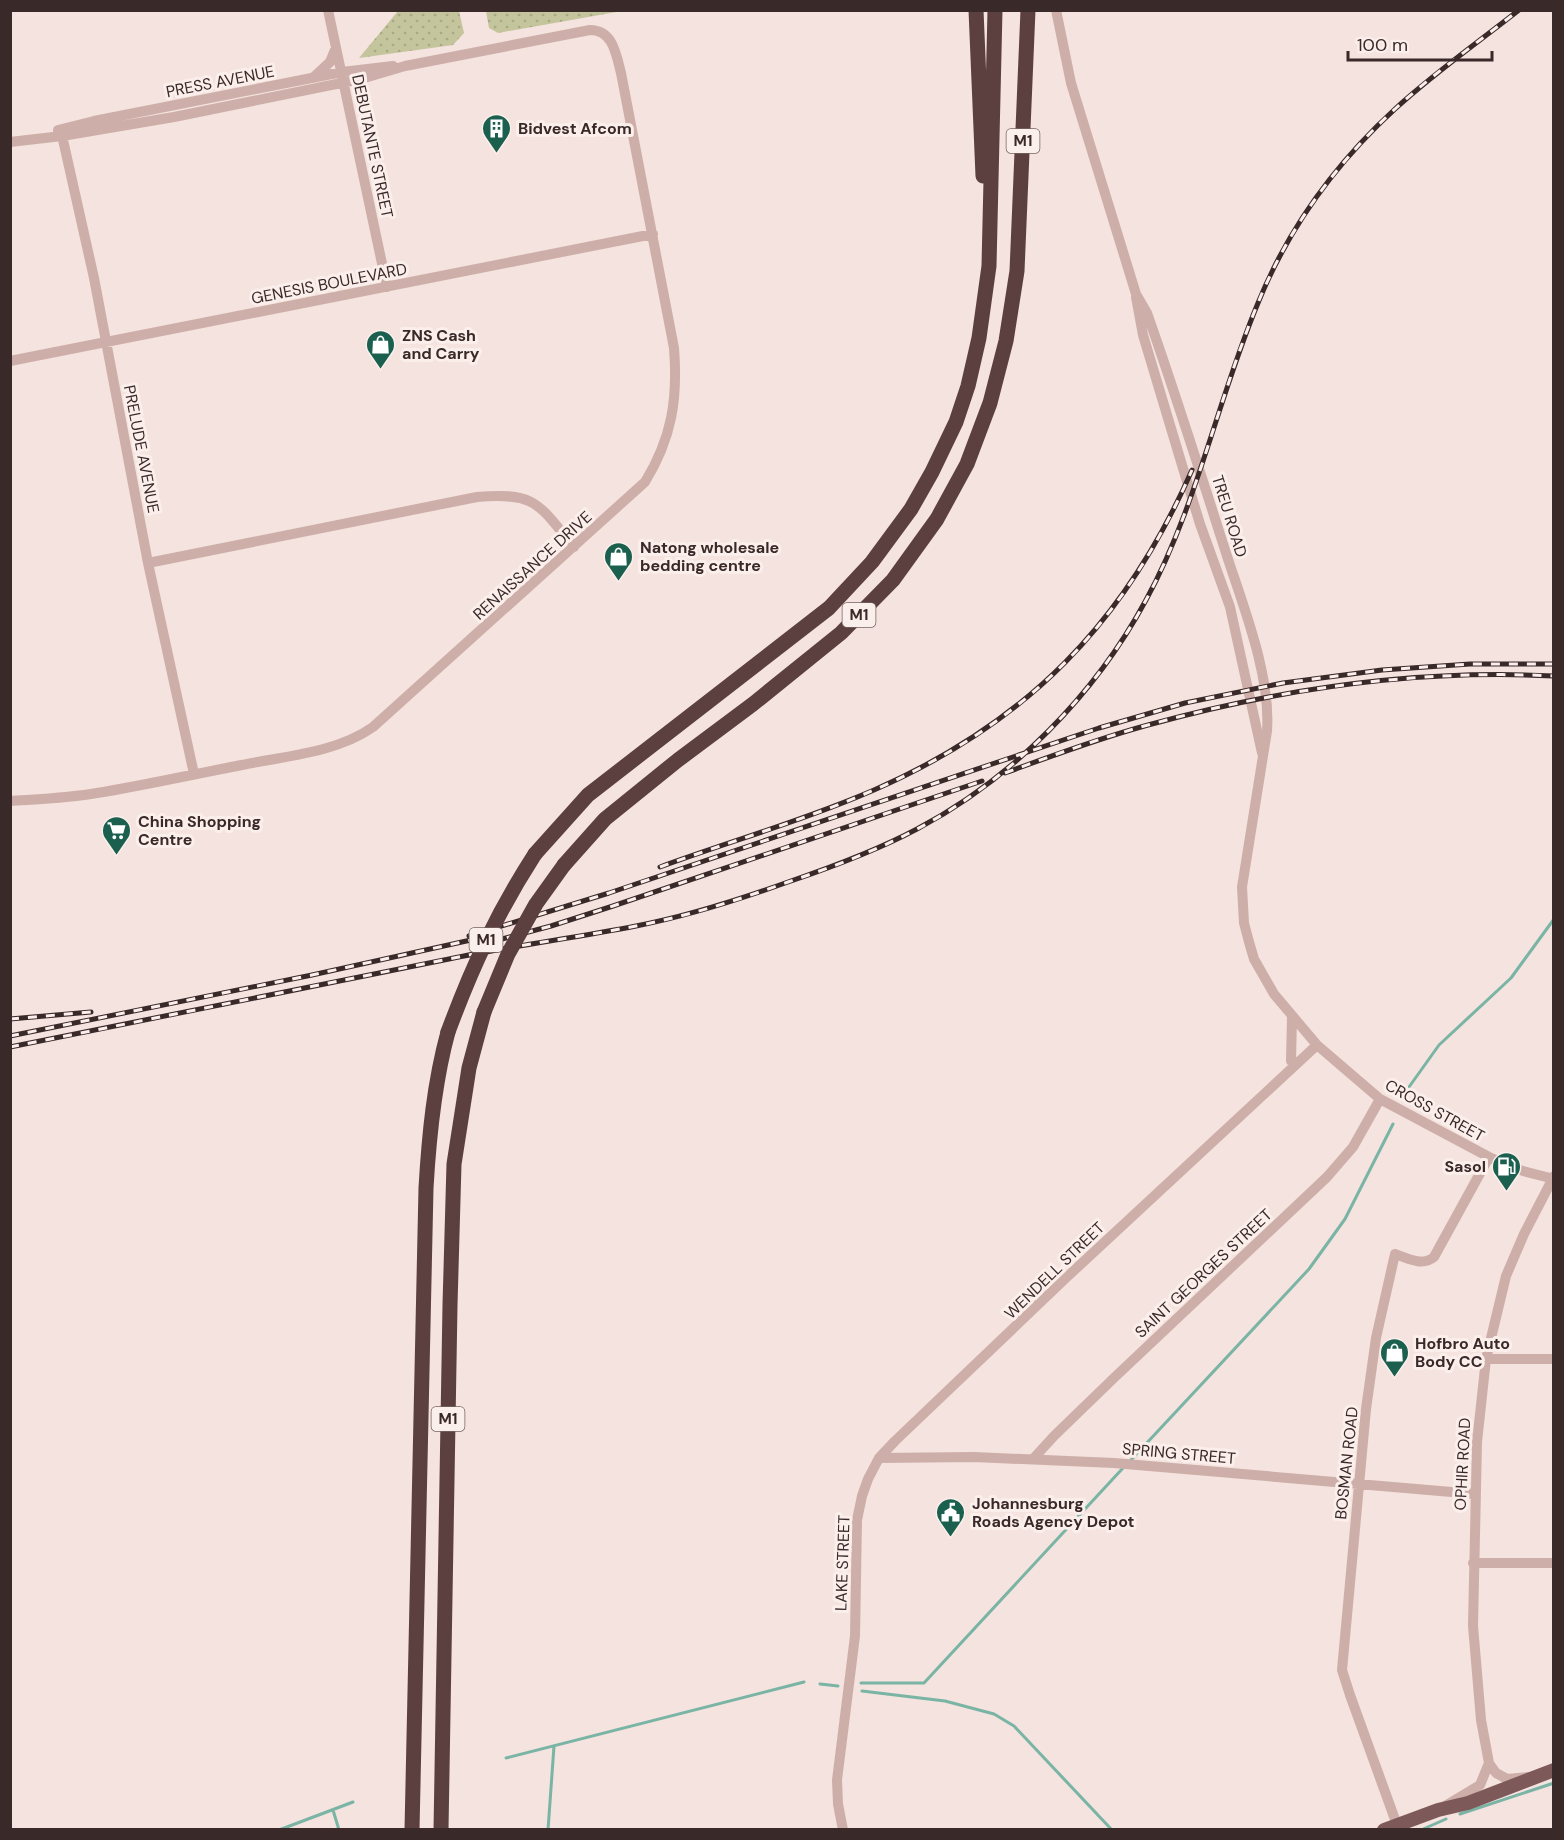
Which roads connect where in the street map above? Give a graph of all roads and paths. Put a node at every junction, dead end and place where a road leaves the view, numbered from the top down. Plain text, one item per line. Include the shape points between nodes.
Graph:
1 (328, 10) edge
2 (976, 10) edge
3 (995, 10) edge
4 (1028, 10) edge
5 (1056, 10) edge
6 (608, 37) joint
7 (335, 50) junction
8 (405, 66) junction
9 (356, 69) junction
10 (343, 77) junction
11 (314, 78) junction
12 (137, 118) junction
13 (61, 133) junction
14 (10, 142) edge
15 (653, 234) junction
16 (989, 266) junction
17 (387, 287) junction
18 (1136, 294) junction
19 (106, 342) junction
20 (10, 361) edge
21 (574, 547) junction
22 (148, 562) junction
23 (1262, 754) junction
24 (194, 774) junction
25 (10, 801) edge
26 (1292, 1017) junction
27 (1314, 1042) junction
28 (1291, 1061) junction
29 (1384, 1102) junction
30 (1251, 1104) junction
31 (1489, 1157) junction
32 (1553, 1178) edge
33 (1486, 1359) junction
34 (1554, 1359) edge
35 (879, 1458) junction
36 (1033, 1459) junction
37 (1358, 1484) junction
38 (1475, 1494) junction
39 (1473, 1563) junction
40 (1554, 1563) edge
41 (1489, 1763) junction
42 (1554, 1770) edge
43 (1538, 1777) junction
44 (1438, 1810) junction
45 (1397, 1825) junction
46 (412, 1830) edge
47 (441, 1830) edge
48 (843, 1830) edge
49 (1384, 1830) edge

1 - 7 street, DEBUTANTE STREET
2 - 16 highway
3 - 16 highway, M1
4 - 47 highway, M1, bridge via 1017,271 1006,341 990,403 967,464 937,519 893,580 841,633 605,819 564,865 508,954 483,1012 467,1078 454,1175
5 - 18 street, TREU ROAD via 1071,83
6 - 8 street, PRESS AVENUE via 601,31 590,30
6 - 15 street, RENAISSANCE DRIVE via 621,72
7 - 9 street
7 - 10 street, DEBUTANTE STREET
7 - 11 street via 330,62
8 - 9 street, PRESS AVENUE
8 - 10 street, PRESS AVENUE via 377,75
9 - 10 street, PRESS AVENUE
10 - 11 street, PRESS AVENUE
10 - 12 street, PRESS AVENUE
10 - 17 street, DEBUTANTE STREET
11 - 12 street, PRESS AVENUE
12 - 13 street, PRESS AVENUE
13 - 14 street, PRESS AVENUE
13 - 19 street, PRELUDE AVENUE
15 - 17 street, GENESIS BOULEVARD
15 - 21 street, RENAISSANCE DRIVE via 674,348 676,378 668,435 645,482
16 - 46 highway, M1, bridge via 968,386 956,422 911,509 872,562 829,609 588,795 535,854 492,928 448,1032 432,1112 426,1188
17 - 19 street, GENESIS BOULEVARD
18 - 23 street, TREU ROAD via 1143,335 1200,524 1230,607
18 - 23 street, TREU ROAD via 1147,313 1190,439 1259,661 1267,706
19 - 20 street, GENESIS BOULEVARD
19 - 22 street, PRELUDE AVENUE
21 - 22 street via 541,507 505,495 477,497
21 - 24 street, RENAISSANCE DRIVE via 359,737
22 - 24 street, PRELUDE AVENUE
23 - 26 street, TREU ROAD via 1242,887 1245,923 1254,959
24 - 25 street, RENAISSANCE DRIVE via 96,793
26 - 27 street, TREU ROAD
26 - 28 street
27 - 28 street, WENDELL STREET
27 - 29 street, CROSS STREET
27 - 30 street, WENDELL STREET
28 - 30 street, WENDELL STREET
29 - 31 street, CROSS STREET
29 - 36 street, SAINT GEORGES STREET via 1334,1169
30 - 35 street, WENDELL STREET
31 - 32 street, CROSS STREET
31 - 37 street, BOSMAN ROAD via 1434,1257 1426,1263 1395,1254 1376,1338
32 - 33 street, OPHIR ROAD via 1513,1257
33 - 34 street
33 - 38 street, OPHIR ROAD
35 - 36 street, SPRING STREET
35 - 48 street, LAKE STREET via 862,1496 857,1520 855,1617 837,1793
36 - 37 street, SPRING STREET
37 - 38 street, SPRING STREET
37 - 45 street, BOSMAN ROAD via 1342,1670
38 - 39 street, OPHIR ROAD
39 - 40 street
39 - 41 street, OPHIR ROAD via 1475,1664
41 - 43 street via 1503,1778
41 - 44 street via 1480,1785
42 - 43 main road
43 - 44 main road
44 - 45 main road
45 - 49 main road

